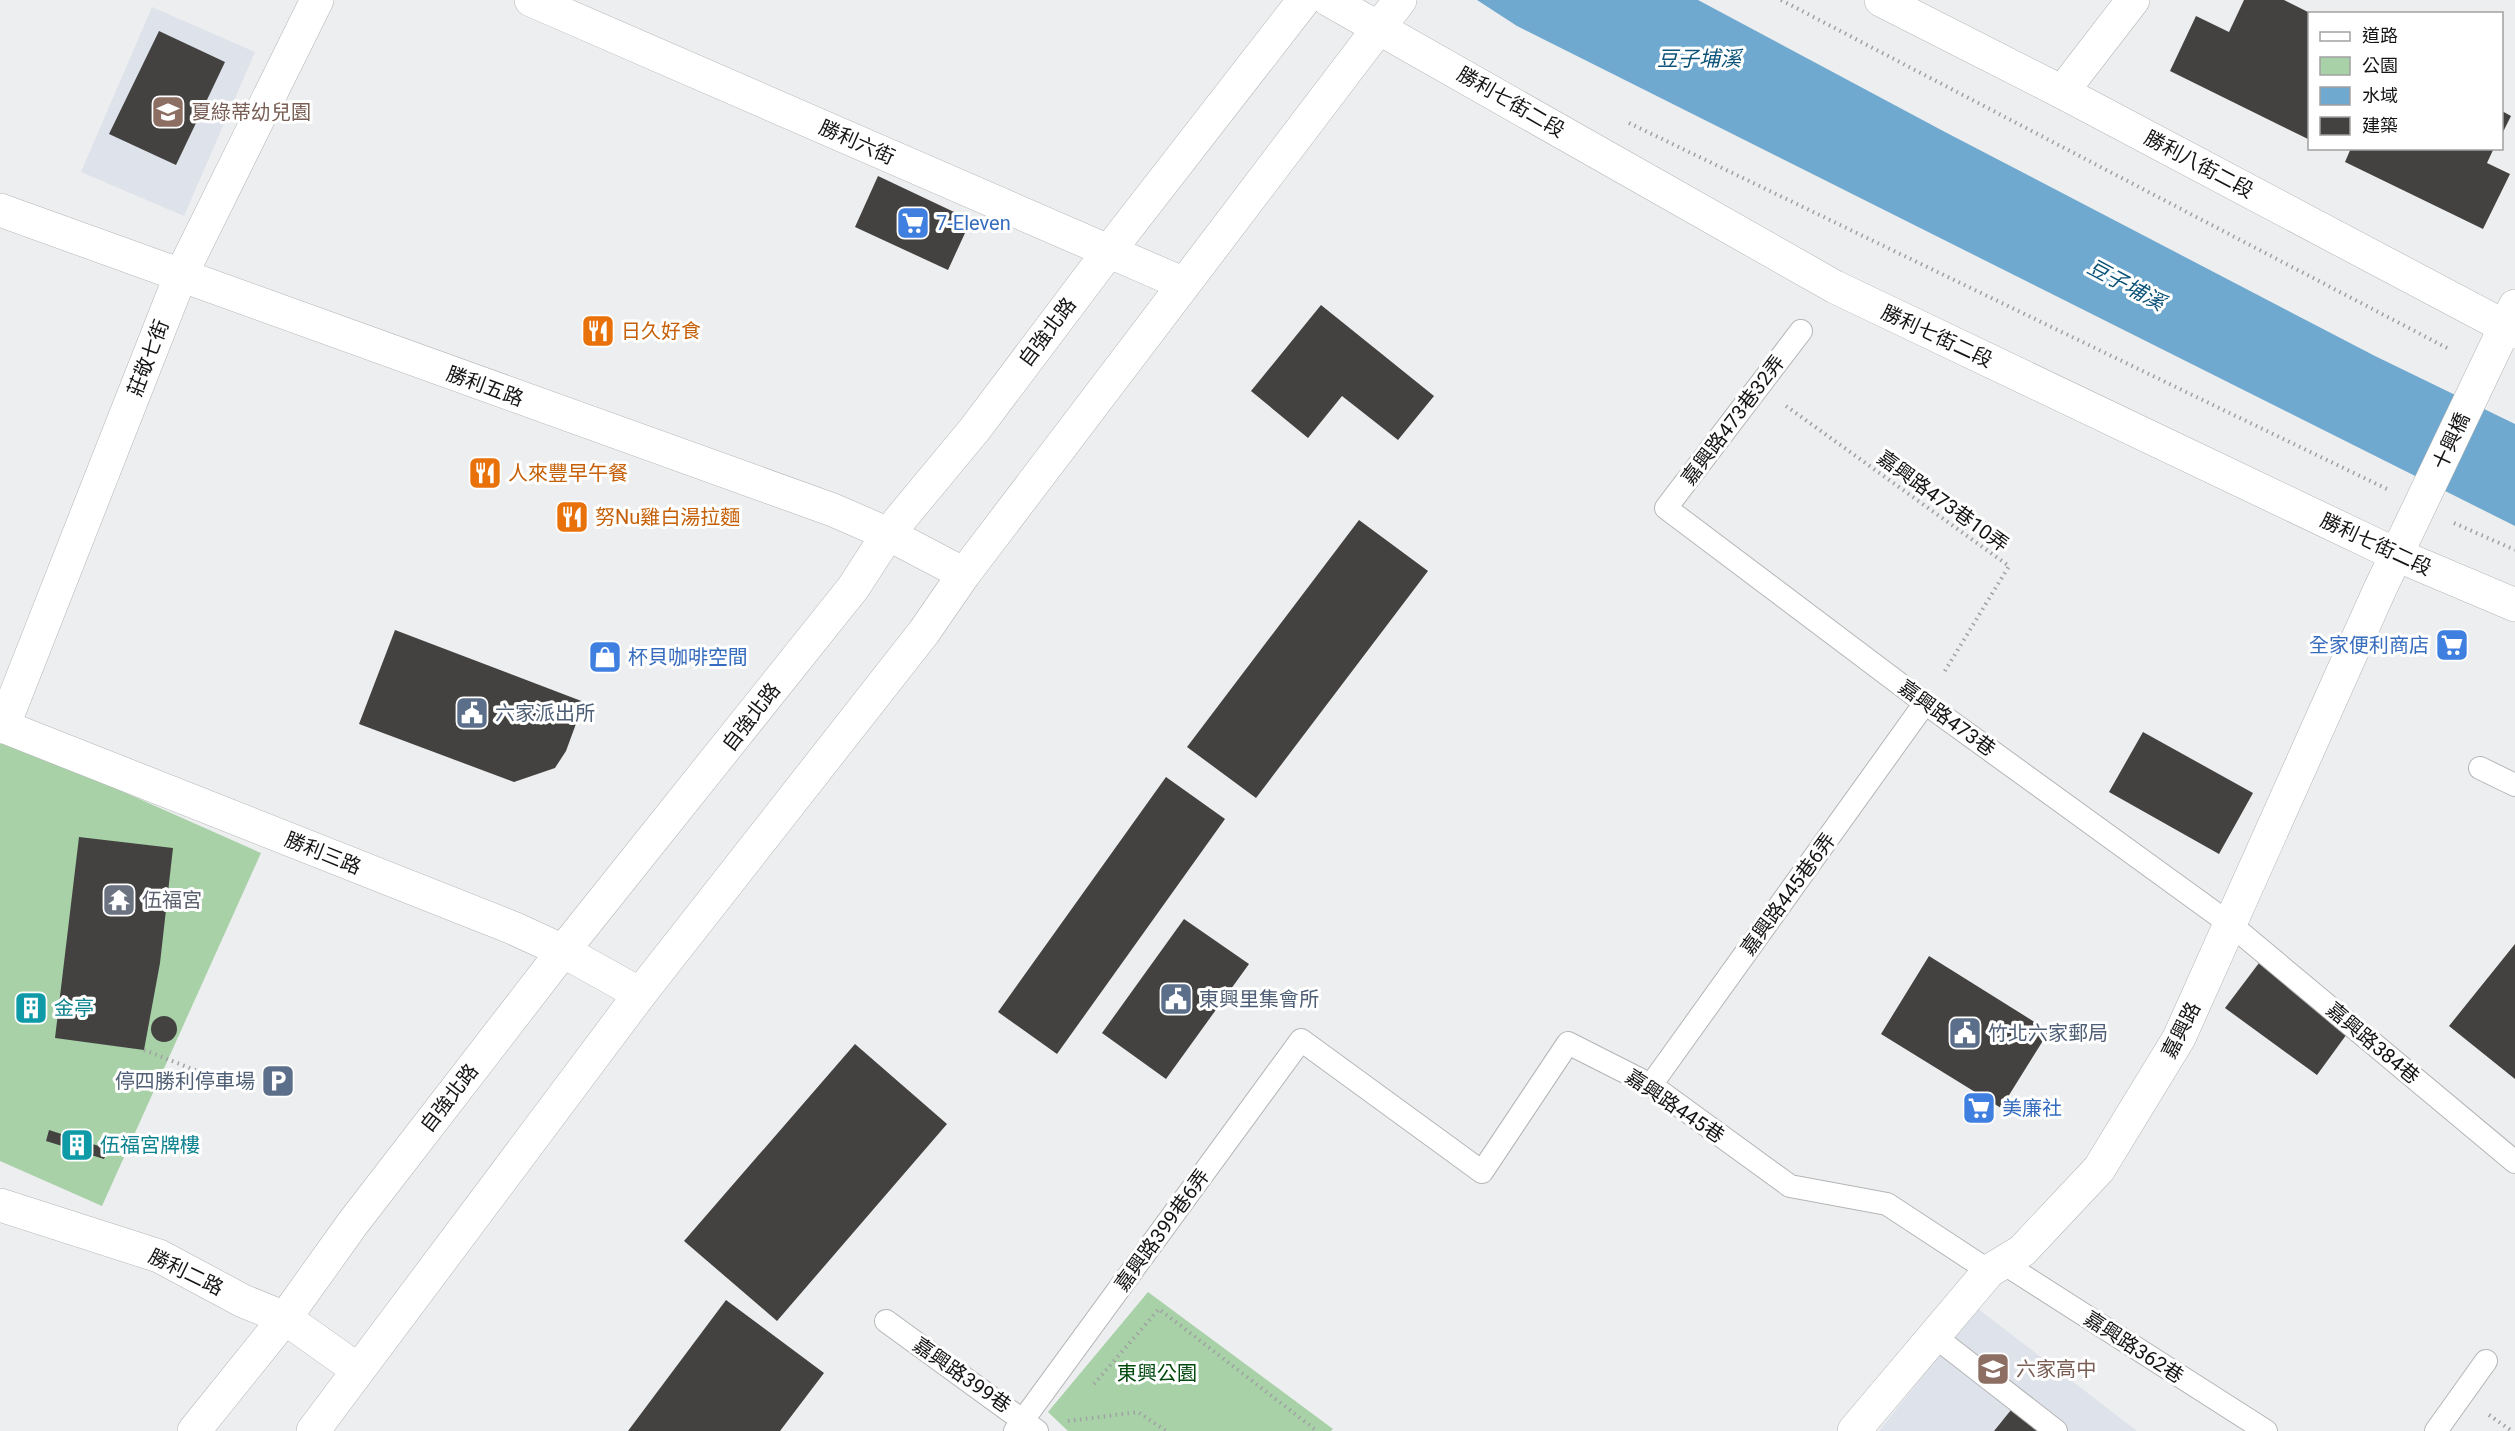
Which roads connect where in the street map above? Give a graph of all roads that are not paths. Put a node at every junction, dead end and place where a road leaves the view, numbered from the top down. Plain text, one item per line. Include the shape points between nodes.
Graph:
1 (317, 0) edge
2 (531, 0) edge
3 (1304, 0) edge
4 (1329, 0) edge
5 (1881, 0) edge
6 (2133, 0) edge
7 (1399, 1) edge
8 (1378, 27) junction
9 (2062, 92) junction
10 (0, 210) edge
11 (1109, 251) junction
12 (180, 277) junction
13 (1184, 284) junction
14 (2512, 322) edge
15 (1801, 331) dead end
16 (1666, 508) joint
17 (888, 534) junction
18 (2397, 555) junction
19 (964, 574) junction
20 (2515, 605) edge
21 (1925, 703) junction
22 (2, 726) edge
23 (2480, 768) dead end
24 (2515, 786) edge
25 (2230, 924) junction
26 (563, 951) junction
27 (640, 994) junction
28 (1300, 1040) joint
29 (1651, 1084) junction
30 (2515, 1162) edge
31 (0, 1205) edge
32 (1996, 1267) junction
33 (285, 1318) junction
34 (886, 1321) dead end
35 (1933, 1335) junction
36 (2486, 1361) dead end
37 (358, 1370) junction
38 (1025, 1427) edge
39 (194, 1431) edge
40 (313, 1431) edge
41 (1854, 1431) edge
42 (2056, 1431) edge
43 (2266, 1431) edge
44 (2436, 1431) edge

1 - 12 street, 莊敬七街
2 - 11 street, 勝利六街
3 - 11 street, 自強北路
4 - 8 street, 勝利七街二段
5 - 9 street, 勝利八街二段
6 - 9 street
7 - 8 street
8 - 13 street
8 - 18 street, 勝利七街二段 via 1835,287
9 - 14 street, 勝利八街二段
10 - 12 street, 勝利五路
11 - 13 street, 勝利六街
11 - 17 street, 自強北路 via 975,429
12 - 17 street, 勝利五路 via 822,506
12 - 22 street, 莊敬七街
13 - 19 street
14 - 18 street, 十興橋
15 - 16 lane, 嘉興路473巷32弄
16 - 21 lane, 嘉興路473巷
17 - 19 street, 勝利五路
17 - 26 street, 自強北路 via 853,588
18 - 20 street, 勝利七街二段
18 - 25 street, 嘉興路
19 - 27 street via 924,632
21 - 25 lane, 嘉興路473巷
21 - 29 lane, 嘉興路445巷6弄
22 - 26 street, 勝利三路
23 - 24 lane
25 - 30 lane, 嘉興路384巷
25 - 32 street, 嘉興路 via 2179,1038 2099,1169 2022,1251
26 - 27 street, 勝利三路
26 - 33 street, 自強北路 via 353,1223
27 - 37 street
28 - 29 lane, 嘉興路445巷 via 1482,1172 1568,1042
28 - 38 lane, 嘉興路399巷6弄
29 - 32 lane, 嘉興路445巷 via 1790,1186 1887,1204
31 - 33 street, 勝利二路 via 159,1256 243,1301
32 - 35 street, 嘉興路
32 - 43 lane, 嘉興路362巷
33 - 37 street, 勝利二路
33 - 39 street, 自強北路
34 - 38 lane, 嘉興路399巷
35 - 41 street, 嘉興路
35 - 42 lane
36 - 44 lane
37 - 40 street

